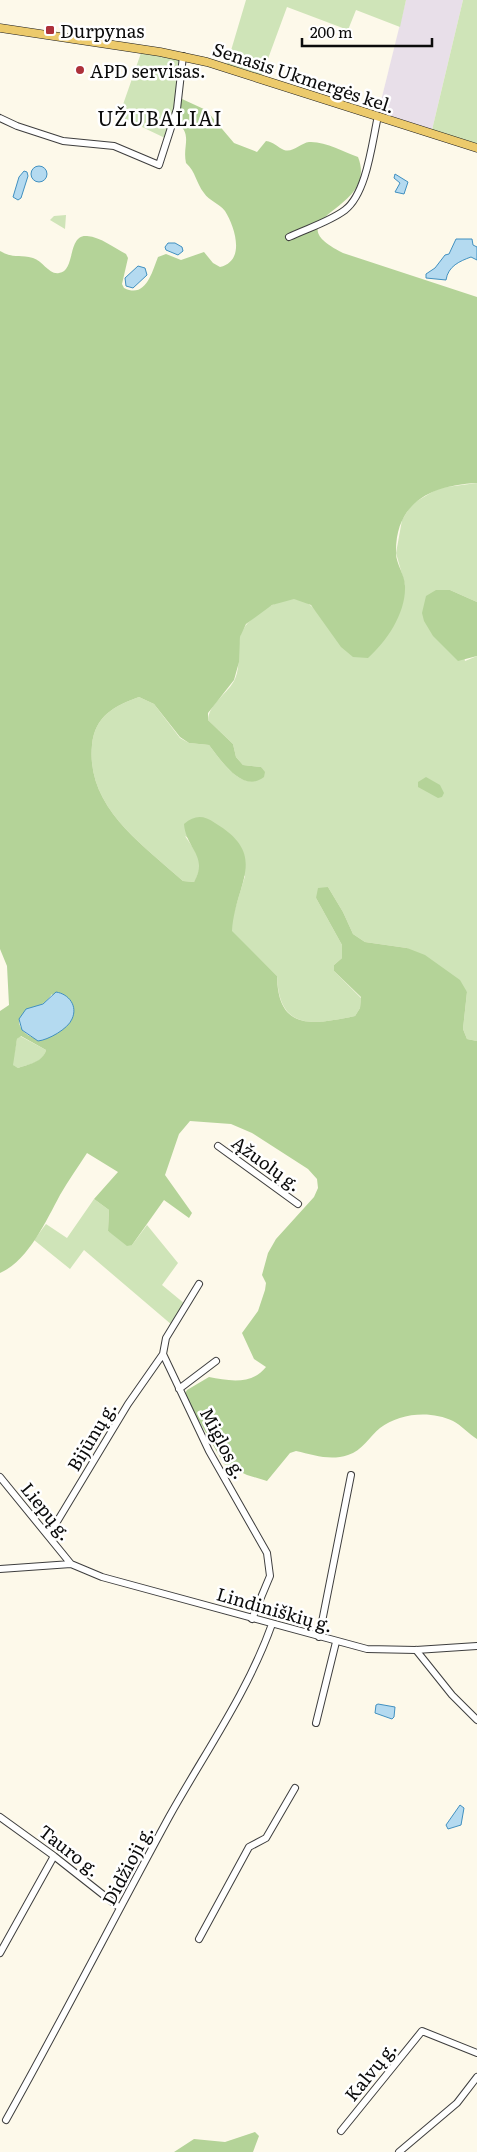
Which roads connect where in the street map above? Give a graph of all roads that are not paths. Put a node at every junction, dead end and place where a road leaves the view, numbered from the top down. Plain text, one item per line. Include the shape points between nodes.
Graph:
1 (0, 28) edge
2 (183, 56) junction
3 (378, 116) junction
4 (0, 118) edge
5 (477, 148) edge
6 (289, 237) dead end
7 (218, 1146) dead end
8 (298, 1204) dead end
9 (199, 1284) dead end
10 (163, 1354) junction
11 (216, 1361) dead end
12 (179, 1389) junction
13 (351, 1475) dead end
14 (0, 1477) edge
15 (48, 1535) junction
16 (71, 1564) junction
17 (0, 1569) edge
18 (252, 1618) junction
19 (272, 1624) junction
20 (319, 1637) junction
21 (336, 1642) junction
22 (477, 1646) edge
23 (416, 1650) junction
24 (477, 1720) edge
25 (316, 1723) dead end
26 (294, 1788) dead end
27 (0, 1817) edge
28 (54, 1856) junction
29 (120, 1908) junction
30 (199, 1939) dead end
31 (0, 1953) edge
32 (477, 2053) edge
33 (477, 2076) edge
34 (6, 2120) dead end
35 (341, 2131) dead end
36 (399, 2152) edge

1 - 2 main road, Senasis Ukmergės kel.
2 - 3 main road, Senasis Ukmergės kel.
2 - 4 street via 176,109 159,165 114,146 63,141
3 - 5 main road, Senasis Ukmergės kel.
3 - 6 street via 362,182 351,204 331,219
7 - 8 street, Ąžuolų g.
9 - 10 street via 166,1338
10 - 12 street, Miglos g.
10 - 15 street, Bijūnų g. via 128,1404
11 - 12 street
12 - 18 street, Miglos g. via 209,1451 267,1553 270,1576
13 - 20 street
14 - 15 street, Liepų g.
15 - 16 street, Liepų g.
16 - 17 street
16 - 18 street, Lindiniškių g. via 102,1576
18 - 19 street, Lindiniškių g.
19 - 20 street, Lindiniškių g.
19 - 29 street, Didžioji g. via 256,1665
20 - 21 street, Lindiniškių g.
21 - 23 street, Lindiniškių g. via 367,1649
21 - 25 street
22 - 23 street, Lindiniškių g.
23 - 24 street
26 - 30 street via 266,1838 248,1847
27 - 28 street, Tauro g.
28 - 29 street, Tauro g.
28 - 31 street
29 - 34 street, Didžioji g.
32 - 35 street, Kalvų g. via 422,2031
33 - 36 street via 452,2108

